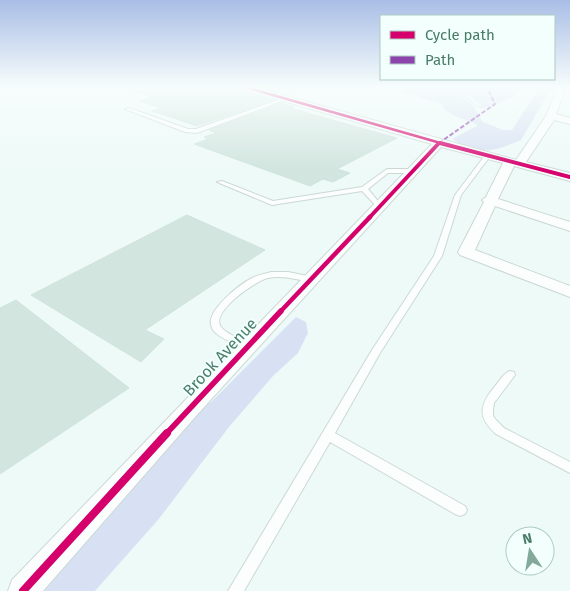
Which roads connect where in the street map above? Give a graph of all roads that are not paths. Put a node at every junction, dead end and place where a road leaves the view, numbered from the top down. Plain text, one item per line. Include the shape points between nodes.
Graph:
1 (142, 115) edge
2 (238, 115) edge
3 (350, 115) edge
4 (551, 116) joint
5 (570, 120) edge
6 (439, 142) junction
7 (488, 155) junction
8 (515, 162) junction
9 (413, 170) junction
10 (570, 177) edge
11 (220, 182) dead end
12 (364, 189) junction
13 (490, 200) junction
14 (380, 206) junction
15 (570, 227) edge
16 (310, 280) junction
17 (570, 292) edge
18 (248, 345) junction
19 (510, 375) dead end
20 (328, 435) junction
21 (570, 468) edge
22 (460, 510) dead end
23 (23, 591) edge
24 (236, 591) edge

1 - 2 lane via 187,131 196,131
3 - 6 street
4 - 5 street
4 - 8 street
6 - 7 street
6 - 9 street, Brook Avenue
7 - 8 street
7 - 20 lane via 458,195 438,256 376,352
8 - 10 street
8 - 13 street
9 - 12 lane via 387,171
9 - 14 street, Brook Avenue
11 - 12 lane via 272,203
12 - 14 lane
13 - 15 street
13 - 17 street via 466,252
14 - 16 street, Brook Avenue
16 - 18 street, Brook Avenue
16 - 18 lane via 292,275 266,276 243,286 217,311 214,318 220,332
18 - 23 street, Brook Avenue
19 - 21 lane via 488,404 486,418 500,431
20 - 22 lane
20 - 24 lane

